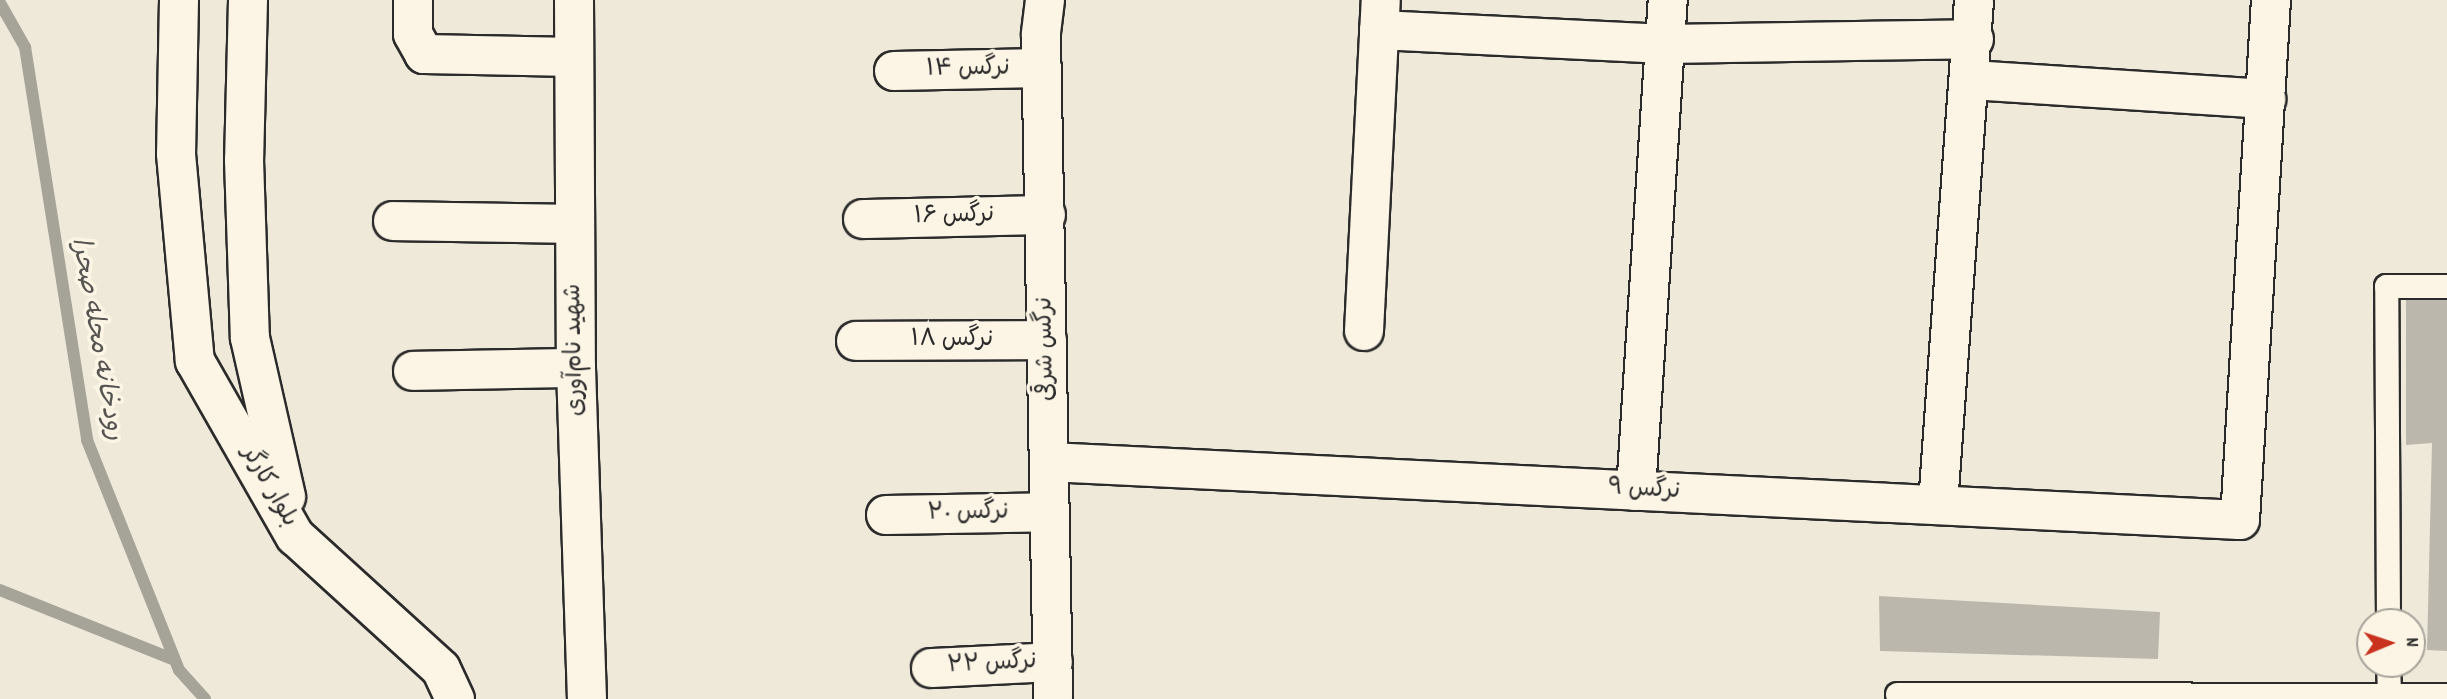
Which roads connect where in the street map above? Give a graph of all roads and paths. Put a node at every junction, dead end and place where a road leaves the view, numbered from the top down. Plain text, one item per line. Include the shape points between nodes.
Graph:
1 (179, 0) edge
2 (248, 0) edge
3 (413, 0) edge
4 (574, 0) edge
5 (1045, 0) edge
6 (1668, 0) edge
7 (1974, 0) edge
8 (2271, 0) edge
9 (1380, 15) edge
10 (1974, 39) junction
11 (1665, 44) junction
12 (574, 57) junction
13 (1042, 68) junction
14 (894, 71) dead end
15 (1971, 80) junction
16 (2266, 99) junction
17 (1046, 215) junction
18 (863, 219) dead end
19 (393, 221) dead end
20 (575, 224) junction
21 (2447, 286) edge
22 (1364, 331) dead end
23 (1047, 340) junction
24 (856, 341) dead end
25 (576, 368) junction
26 (413, 371) dead end
27 (1049, 462) junction
28 (1636, 491) junction
29 (1938, 505) junction
30 (1050, 512) junction
31 (886, 515) dead end
32 (295, 536) junction
33 (2388, 608) edge
34 (1053, 662) junction
35 (931, 668) dead end
36 (2388, 678) edge
37 (1897, 694) dead end
38 (2447, 695) edge
39 (2389, 698) edge
40 (455, 699) edge
41 (587, 699) edge
42 (1053, 699) edge

1 - 32 street, بلوار کارگر via 176,154 195,361
2 - 32 street, بلوار کارگر via 244,160 250,338
3 - 12 street via 413,34 424,54
4 - 12 street, شهید نام‌آوری
5 - 13 street, نرگس شرقی
6 - 11 street
7 - 10 street
8 - 16 street
9 - 11 street
9 - 22 street
10 - 11 street
10 - 15 street
11 - 28 street
12 - 20 street, شهید نام‌آوری
13 - 14 street, نرگس ۱۴
13 - 17 street, نرگس شرقی
15 - 16 street
15 - 29 street
16 - 29 street, نرگس ۹ via 2240,520
17 - 18 street, نرگس ۱۶
17 - 23 street, نرگس شرقی
19 - 20 street
20 - 25 street, شهید نام‌آوری
21 - 33 lane via 2386,286
23 - 24 street, نرگس ۱۸
23 - 27 street, نرگس شرقی
25 - 26 street
25 - 41 street, شهید نام‌آوری
27 - 28 street, نرگس ۹
27 - 30 street, نرگس شرقی
28 - 29 street, نرگس ۹
30 - 31 street, نرگس ۲۰
30 - 34 street, نرگس شرقی
32 - 40 street via 441,668
34 - 35 street, نرگس ۲۲
34 - 42 street, نرگس شرقی
36 - 39 lane
37 - 39 lane
38 - 39 lane

